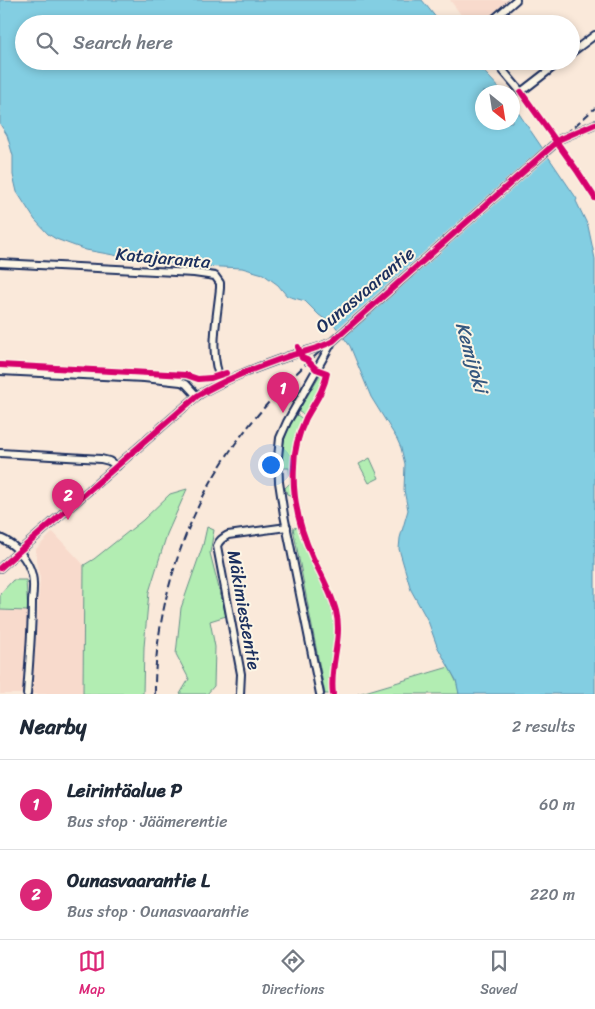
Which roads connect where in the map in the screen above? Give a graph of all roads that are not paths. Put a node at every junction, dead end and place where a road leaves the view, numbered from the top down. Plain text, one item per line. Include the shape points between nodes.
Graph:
1 (516, 0) edge
2 (498, 15) edge
3 (595, 35) edge
4 (580, 46) edge
5 (502, 70) edge
6 (549, 70) edge
7 (595, 124) edge
8 (0, 263) edge
9 (333, 341) junction
10 (308, 350) junction
11 (321, 360) junction
12 (0, 371) edge
13 (222, 383) junction
14 (197, 396) junction
15 (0, 453) edge
16 (116, 466) junction
17 (287, 527) junction
18 (0, 538) edge
19 (19, 552) junction
20 (0, 568) edge
21 (27, 694) edge
22 (240, 694) edge
23 (320, 694) edge

1 - 2 street
3 - 4 street
5 - 6 street via 521,92
7 - 9 street, Ounasvaarantie via 560,139
8 - 13 street, Katajaranta via 215,276 220,288 214,357
9 - 10 street, Ounasvaarantie
9 - 11 street
10 - 11 street via 314,351
10 - 13 street, Ounasvaarantie
11 - 17 street via 280,438 278,469
12 - 14 street via 182,382
13 - 14 street, Ounasvaarantie
14 - 16 street, Ounasvaarantie
15 - 16 street via 101,459
16 - 19 street, Ounasvaarantie
17 - 22 street, Mäkimiestentie via 228,535 217,546 241,674
17 - 23 street
18 - 19 street
19 - 20 street, Ounasvaarantie
19 - 21 street via 26,560 32,578

